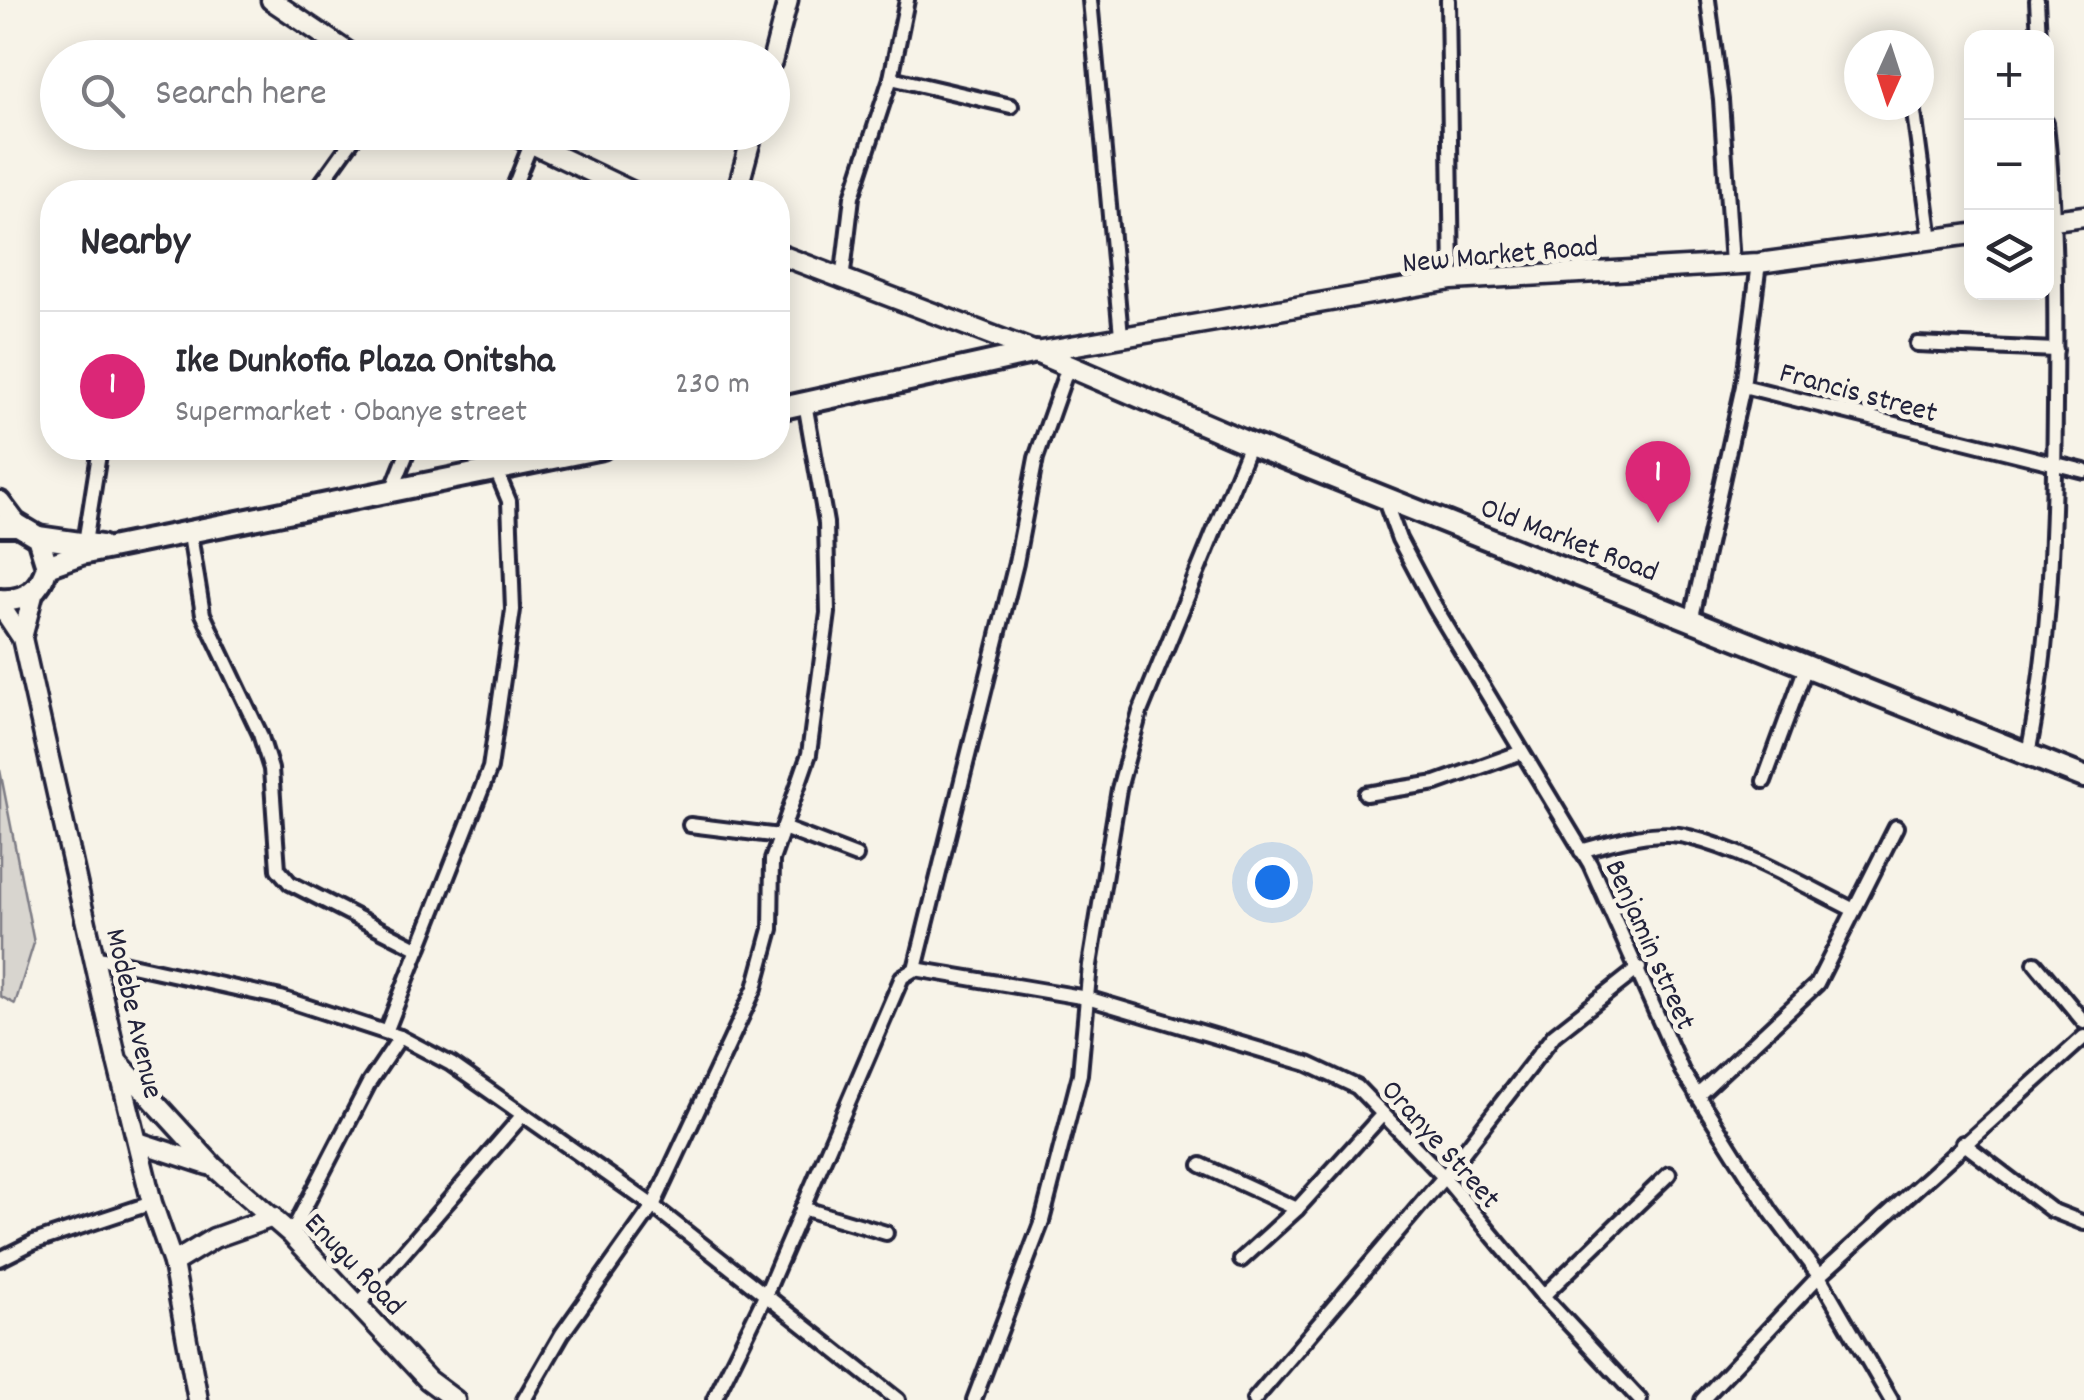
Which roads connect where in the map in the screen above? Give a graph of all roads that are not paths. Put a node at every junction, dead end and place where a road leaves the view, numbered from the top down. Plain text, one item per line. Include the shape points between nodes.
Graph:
1 (271, 0) edge
2 (788, 0) edge
3 (907, 0) edge
4 (1090, 0) edge
5 (1448, 0) edge
6 (1708, 0) edge
7 (2036, 0) edge
8 (2038, 30) edge
9 (330, 40) edge
10 (778, 40) edge
11 (892, 78) junction
12 (1011, 106) dead end
13 (1915, 120) edge
14 (345, 150) edge
15 (529, 150) edge
16 (544, 150) edge
17 (748, 150) edge
18 (324, 180) edge
19 (517, 180) edge
20 (608, 180) edge
21 (740, 180) edge
22 (2084, 216) edge
23 (2054, 220) edge
24 (1964, 235) edge
25 (1931, 240) junction
26 (790, 259) edge
27 (1759, 263) junction
28 (1732, 264) junction
29 (1452, 280) junction
30 (842, 281) junction
31 (2054, 285) edge
32 (1122, 334) junction
33 (1917, 344) dead end
34 (2056, 350) junction
35 (1036, 352) junction
36 (1068, 367) junction
37 (1743, 386) junction
38 (805, 403) junction
39 (790, 406) edge
40 (1250, 444) junction
41 (98, 460) edge
42 (404, 460) edge
43 (544, 460) edge
44 (2055, 465) junction
45 (496, 470) junction
46 (2084, 471) edge
47 (391, 492) junction
48 (1384, 498) junction
49 (0, 501) edge
50 (9, 525) edge
51 (190, 535) junction
52 (38, 537) junction
53 (84, 543) junction
54 (118, 549) junction
55 (47, 566) junction
56 (34, 591) junction
57 (0, 603) edge
58 (1692, 617) junction
59 (22, 638) junction
60 (1807, 664) junction
61 (1522, 752) junction
62 (2028, 754) junction
63 (2084, 777) edge
64 (1764, 781) dead end
65 (1366, 794) dead end
66 (690, 825) dead end
67 (1896, 827) dead end
68 (781, 832) junction
69 (1582, 852) junction
70 (856, 856) dead end
71 (1854, 910) junction
72 (419, 949) junction
73 (94, 957) junction
74 (2035, 964) dead end
75 (1639, 968) junction
76 (915, 969) junction
77 (1088, 998) junction
78 (2084, 1022) edge
79 (386, 1032) junction
80 (400, 1037) junction
81 (2084, 1037) edge
82 (117, 1061) junction
83 (1698, 1096) junction
84 (1383, 1114) junction
85 (521, 1117) junction
86 (138, 1142) junction
87 (1963, 1143) junction
88 (1201, 1165) dead end
89 (214, 1167) junction
90 (1669, 1174) dead end
91 (1444, 1177) junction
92 (152, 1203) junction
93 (653, 1206) junction
94 (802, 1208) junction
95 (1297, 1209) junction
96 (272, 1217) junction
97 (2084, 1223) edge
98 (886, 1233) dead end
99 (291, 1234) junction
100 (0, 1259) edge
101 (1241, 1260) dead end
102 (172, 1263) junction
103 (1819, 1276) junction
104 (765, 1296) junction
105 (1543, 1296) junction
106 (359, 1304) junction
107 (198, 1400) edge
108 (454, 1400) edge
109 (524, 1400) edge
110 (714, 1400) edge
111 (898, 1400) edge
112 (974, 1400) edge
113 (1254, 1400) edge
114 (1640, 1400) edge
115 (1702, 1400) edge
116 (1891, 1400) edge

1 - 9 street
2 - 10 street
3 - 11 street
4 - 32 street
5 - 29 street
6 - 28 street
7 - 8 street
11 - 12 street
11 - 30 street via 852,197
13 - 25 street
14 - 18 street
15 - 19 street
16 - 20 street
17 - 21 street
22 - 23 street
24 - 25 street, New Market Road
25 - 27 street, New Market Road
26 - 30 street
27 - 28 street, New Market Road
27 - 37 street, Francis street
28 - 29 street, New Market Road
29 - 32 street, New Market Road
30 - 35 street
31 - 34 street
32 - 35 street, New Market Road
33 - 34 street
34 - 44 street
35 - 36 main road, Old Market Road
35 - 38 main road
36 - 40 main road, Old Market Road
36 - 76 street via 1036,458
37 - 44 street, Francis street
37 - 58 street
38 - 39 main road
38 - 68 street via 826,524 828,614 809,754
40 - 48 main road, Old Market Road
40 - 77 street via 1140,712 1119,788
41 - 53 street
42 - 47 street
43 - 45 main road
44 - 46 street, Francis street
44 - 62 street via 2042,683
45 - 47 main road
45 - 72 street via 509,501 513,610 493,751
47 - 51 main road
48 - 58 main road, Old Market Road
48 - 61 street, Benjamin street via 1435,607
49 - 50 street
50 - 52 main road
51 - 54 main road
51 - 72 street via 202,614 272,769 278,869 290,883
52 - 53 main road
52 - 55 main road
53 - 54 main road
54 - 55 main road
55 - 56 main road
56 - 57 main road
56 - 59 street
57 - 59 street
58 - 60 main road, Old Market Road
59 - 73 street, Modebe Avenue
60 - 62 main road, Old Market Road
60 - 64 street
61 - 65 street via 1436,782
61 - 69 street, Benjamin street
62 - 63 main road, Old Market Road
66 - 68 street
67 - 71 street
68 - 70 street
68 - 93 street via 772,860 771,929 756,988
69 - 71 street via 1617,841 1686,835
69 - 75 street, Benjamin street
71 - 83 street via 1817,984
72 - 79 street
73 - 79 street via 281,998
73 - 82 street, Modebe Avenue
74 - 78 street
75 - 83 street, Benjamin street
75 - 91 street via 1554,1035
76 - 77 street, Oranye Street
76 - 94 street via 902,977
77 - 84 street, Oranye Street via 1308,1064 1356,1087
77 - 112 street via 1080,1074 1042,1222
79 - 80 street
80 - 85 street via 452,1064
80 - 99 street
81 - 87 street
82 - 86 street, Modebe Avenue
82 - 89 street, Enugu Road
83 - 103 street, Benjamin street
84 - 91 street, Oranye Street
84 - 95 street
85 - 93 street
85 - 106 street
86 - 89 street
86 - 92 street, Modebe Avenue
87 - 97 street via 2050,1210
87 - 103 street
88 - 95 street
89 - 96 street, Enugu Road
90 - 105 street
91 - 105 street, Oranye Street
91 - 113 street
92 - 100 street
92 - 102 street, Modebe Avenue
93 - 104 street
93 - 109 street
94 - 98 street
94 - 104 street
95 - 101 street
96 - 99 street, Enugu Road
96 - 102 street via 214,1238
99 - 106 street, Enugu Road
102 - 107 street, Modebe Avenue
103 - 115 street
103 - 116 street, Benjamin street
104 - 110 street
104 - 111 street
105 - 114 street, Oranye Street
106 - 108 street, Enugu Road

